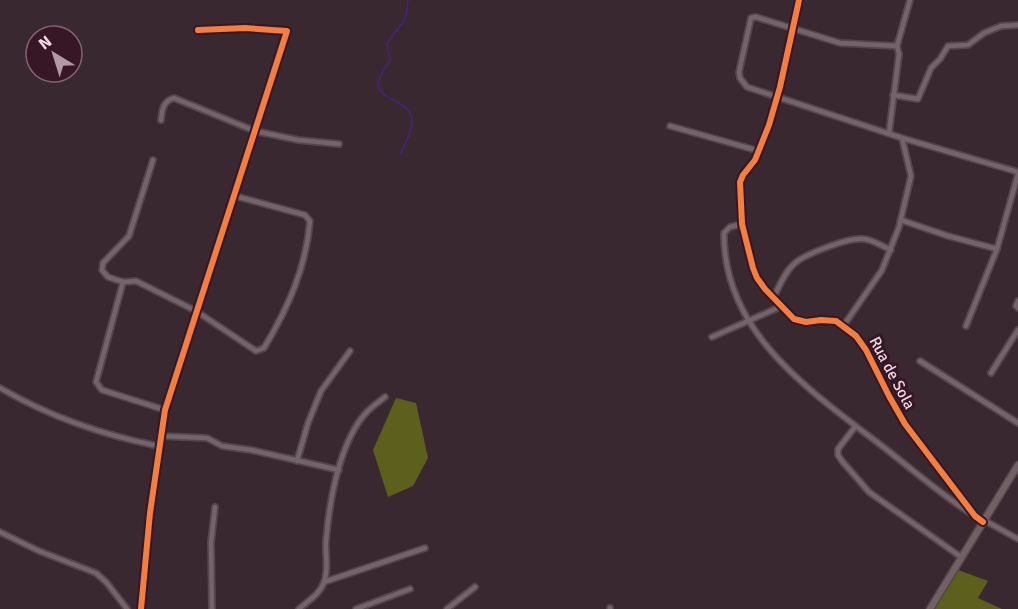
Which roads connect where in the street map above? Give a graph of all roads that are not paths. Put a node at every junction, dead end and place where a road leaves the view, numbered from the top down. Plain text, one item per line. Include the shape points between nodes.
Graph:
1 (799, 0) edge
2 (910, 0) edge
3 (1018, 25) edge
4 (792, 29) junction
5 (198, 30) dead end
6 (897, 46) junction
7 (893, 95) junction
8 (777, 98) junction
9 (161, 120) dead end
10 (670, 126) dead end
11 (255, 131) junction
12 (889, 133) junction
13 (902, 138) junction
14 (339, 144) dead end
15 (759, 151) junction
16 (153, 159) dead end
17 (1018, 173) edge
18 (235, 196) junction
19 (901, 220) junction
20 (742, 224) junction
21 (997, 249) junction
22 (891, 250) junction
23 (123, 282) junction
24 (774, 297) junction
25 (1018, 302) edge
26 (782, 306) junction
27 (1018, 308) edge
28 (196, 311) junction
29 (750, 320) junction
30 (844, 326) junction
31 (966, 326) dead end
32 (1018, 330) edge
33 (712, 338) dead end
34 (350, 351) dead end
35 (920, 361) dead end
36 (991, 373) dead end
37 (0, 388) edge
38 (385, 397) dead end
39 (165, 410) junction
40 (1018, 423) edge
41 (855, 427) junction
42 (160, 436) junction
43 (158, 446) junction
44 (297, 461) junction
45 (1018, 465) edge
46 (339, 470) junction
47 (215, 507) dead end
48 (975, 516) junction
49 (983, 521) junction
50 (0, 532) edge
51 (1018, 539) edge
52 (424, 548) dead end
53 (961, 557) junction
54 (324, 582) junction
55 (475, 587) dead end
56 (410, 589) dead end
57 (127, 609) edge
58 (141, 609) edge
59 (212, 609) edge
60 (299, 609) edge
61 (356, 609) edge
62 (447, 609) edge
63 (930, 609) edge

1 - 4 street
2 - 6 street
3 - 7 street via 984,33 968,45 948,46 931,68 918,99
4 - 6 street via 852,45
4 - 8 street
4 - 8 street via 752,18 741,62 743,83
5 - 11 street via 287,31
6 - 7 street
7 - 12 street
8 - 12 street
8 - 15 street
9 - 11 street via 165,104 174,98
10 - 15 street
11 - 14 street
11 - 18 street
12 - 13 street
13 - 17 street
13 - 19 street via 911,176
15 - 20 street via 740,182
16 - 23 street via 129,236 103,263 102,270 108,277
17 - 21 street
18 - 28 street
18 - 28 street via 310,219 298,282 260,351
19 - 21 street
19 - 22 street
20 - 24 street via 757,278
20 - 29 street via 724,233 724,244 732,285
21 - 31 street
22 - 24 street via 858,238 806,256 789,269
22 - 30 street
23 - 28 street via 136,281
23 - 39 street via 96,382 102,390
24 - 26 street
25 - 27 street
26 - 29 street
26 - 30 street via 800,322 829,320
28 - 39 street
29 - 33 street
29 - 41 street via 782,365
30 - 48 street, Rua de Sola via 866,350 905,424
32 - 36 street
34 - 44 street via 321,391
35 - 40 street
37 - 43 street via 88,429
38 - 46 street via 362,417
39 - 42 street
41 - 48 street
41 - 53 street via 838,449 842,461 869,492
42 - 43 street
42 - 44 street via 205,438 222,446
43 - 58 street
44 - 46 street
45 - 49 main road
46 - 54 street via 328,526
47 - 59 street
48 - 49 street, Rua de Sola
49 - 51 street, Rua de Sola
49 - 53 main road
50 - 57 street via 96,573
52 - 54 street
53 - 63 main road
54 - 60 street
55 - 62 street
56 - 61 street

